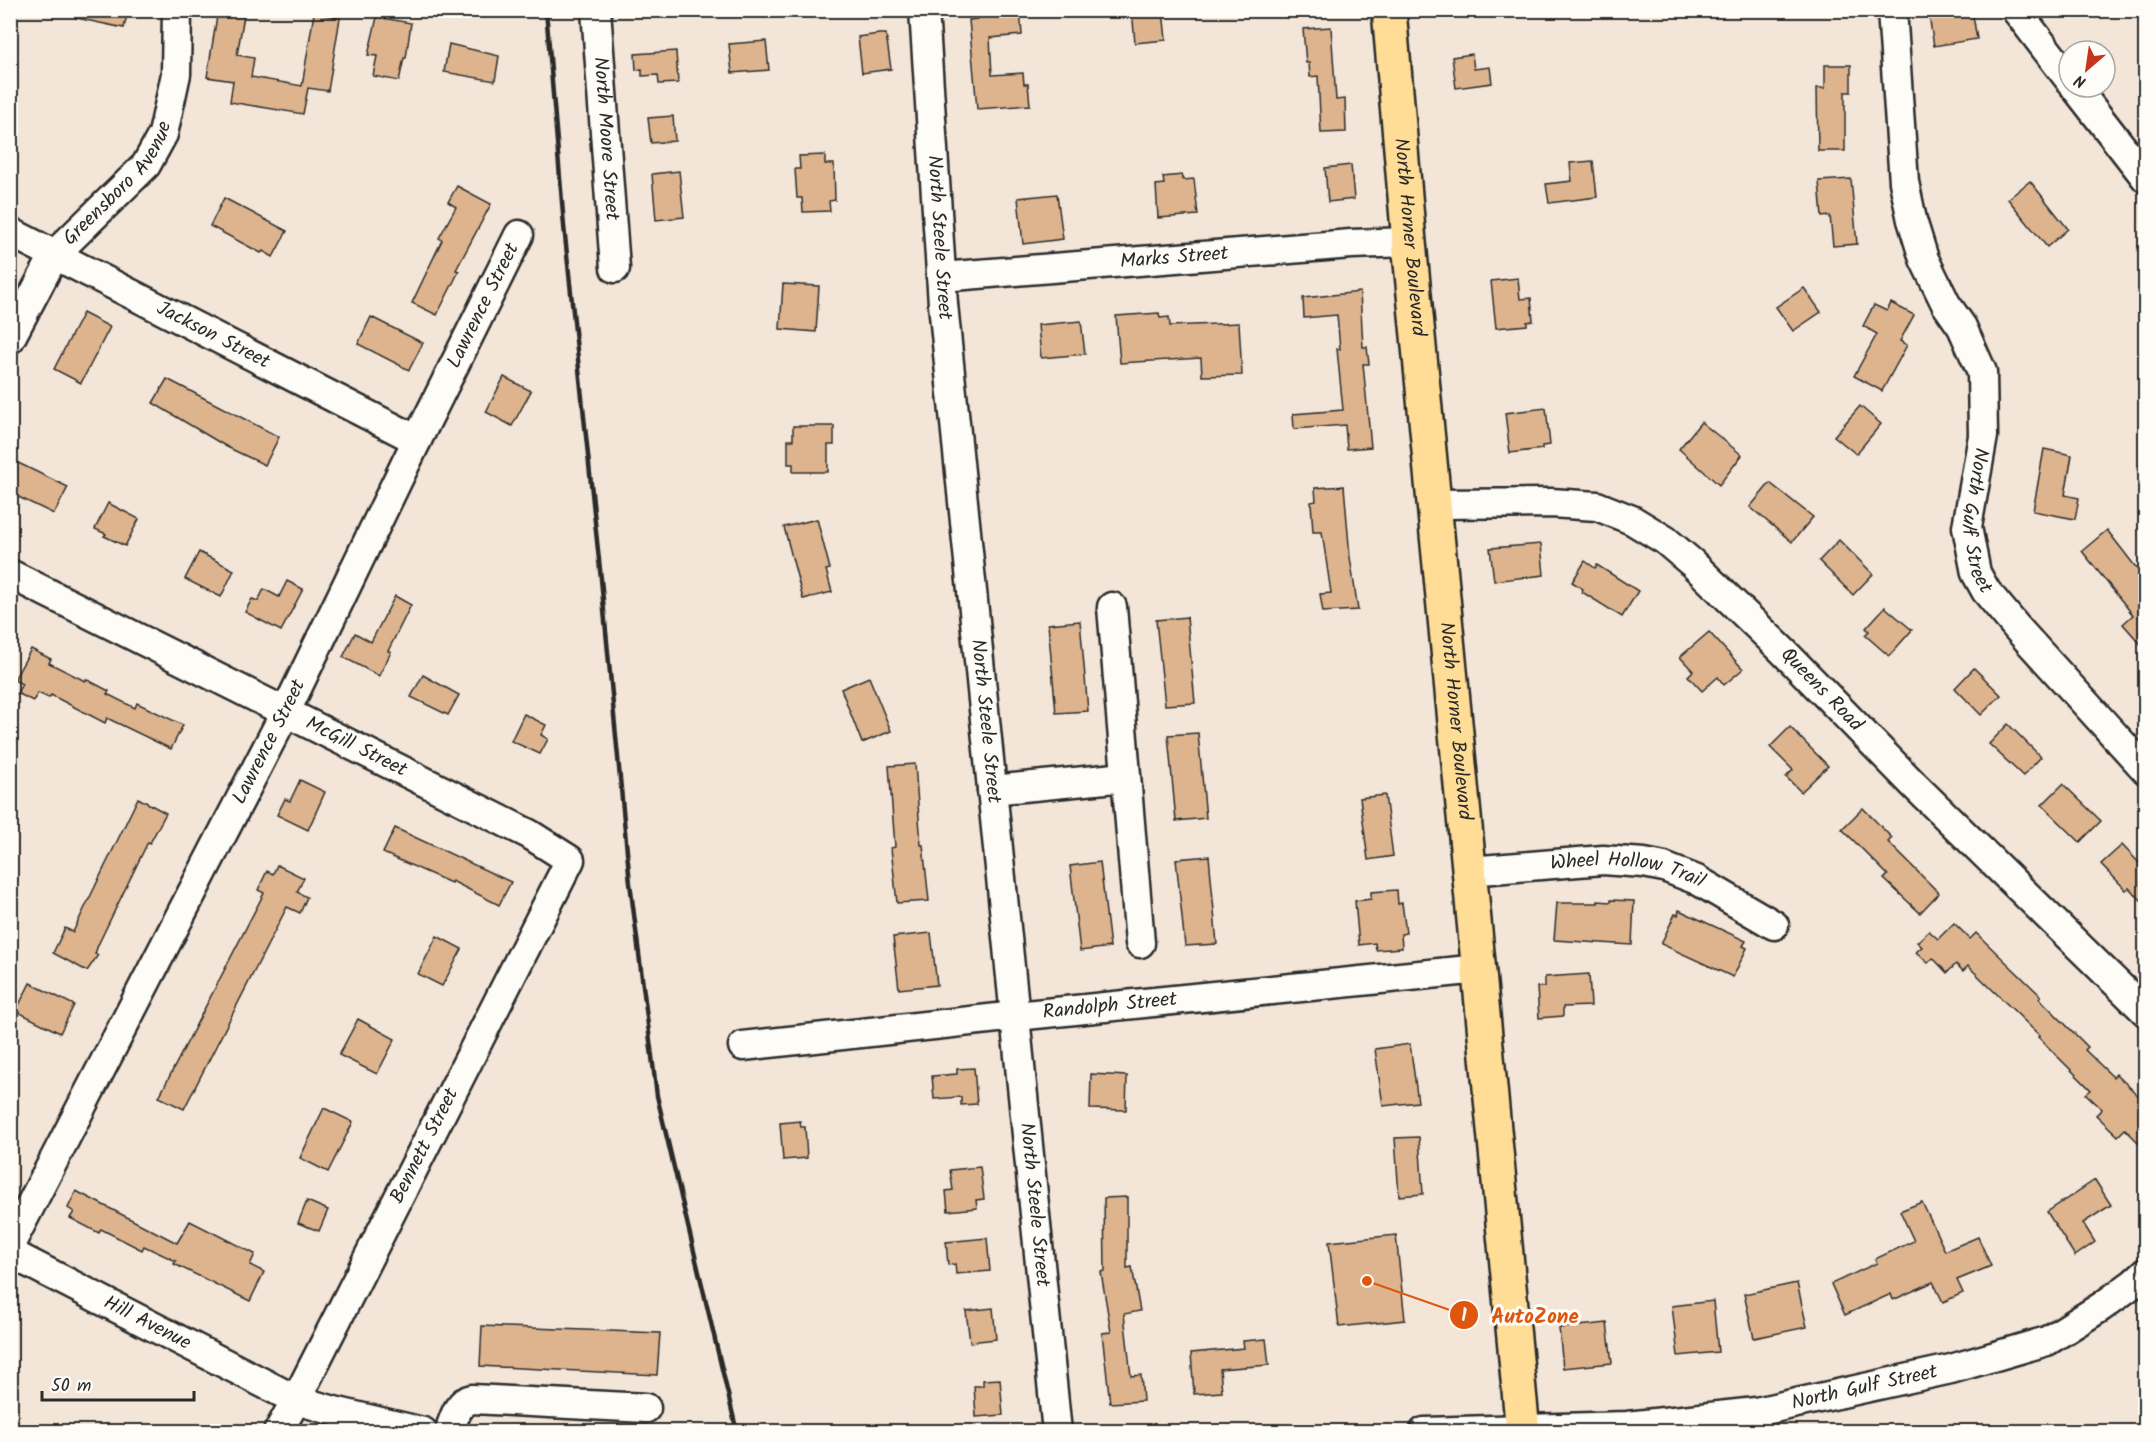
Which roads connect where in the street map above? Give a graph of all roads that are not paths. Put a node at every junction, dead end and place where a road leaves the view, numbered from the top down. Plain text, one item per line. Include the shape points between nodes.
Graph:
1 (177, 10) edge
2 (596, 10) edge
3 (924, 10) edge
4 (1389, 10) edge
5 (1892, 10) edge
6 (2016, 10) edge
7 (2057, 63) edge
8 (2084, 99) edge
9 (2145, 178) edge
10 (10, 232) edge
11 (519, 235) dead end
12 (1409, 242) junction
13 (55, 254) junction
14 (615, 268) dead end
15 (941, 277) junction
16 (10, 339) edge
17 (417, 440) junction
18 (1434, 504) junction
19 (10, 574) edge
20 (1112, 607) dead end
21 (286, 711) junction
22 (2145, 770) edge
23 (1126, 777) junction
24 (992, 790) junction
25 (570, 860) joint
26 (1469, 871) junction
27 (1774, 925) dead end
28 (1140, 942) dead end
29 (1479, 969) junction
30 (2145, 1012) edge
31 (1016, 1016) junction
32 (743, 1046) dead end
33 (10, 1245) edge
34 (10, 1253) edge
35 (2145, 1272) edge
36 (296, 1400) junction
37 (646, 1408) dead end
38 (1523, 1430) edge
39 (278, 1431) edge
40 (423, 1431) edge
41 (449, 1431) edge
42 (1057, 1431) edge
43 (1424, 1431) edge

1 - 13 street, Greensboro Avenue via 176,74 163,134 146,165
2 - 14 street, North Moore Street
3 - 15 street, North Steele Street
4 - 12 main road, North Horner Boulevard
5 - 22 street, North Gulf Street via 1905,182 1912,220 1924,259 1982,372 1983,436 1967,527 1976,573 2017,628
6 - 7 street
8 - 9 street
10 - 13 street, Jackson Street
11 - 17 street, Lawrence Street
12 - 15 street, Marks Street
12 - 18 main road, North Horner Boulevard
13 - 16 street, Greensboro Avenue
13 - 17 street, Jackson Street
15 - 24 street, North Steele Street
17 - 21 street, Lawrence Street
18 - 26 main road, North Horner Boulevard
18 - 30 street, Queens Road via 1551,502 1597,506 1632,520 1665,540 1784,652
19 - 21 street, McGill Street
20 - 23 street
21 - 25 street, McGill Street via 529,834
21 - 33 street, Lawrence Street
23 - 24 street
23 - 28 street
24 - 31 street, North Steele Street
25 - 36 street, Bennett Street
26 - 27 street, Wheel Hollow Trail via 1603,860 1644,863 1697,880
26 - 29 main road, North Horner Boulevard
29 - 31 street, Randolph Street
29 - 38 main road, North Horner Boulevard
31 - 32 street, Randolph Street
31 - 42 street, North Steele Street
34 - 36 street, Hill Avenue
35 - 38 street, North Gulf Street via 2101,1307 2047,1341 1951,1369 1756,1412 1627,1426
36 - 39 street, Bennett Street
36 - 40 street, Hill Avenue
37 - 41 street via 472,1399 459,1408
38 - 43 street

